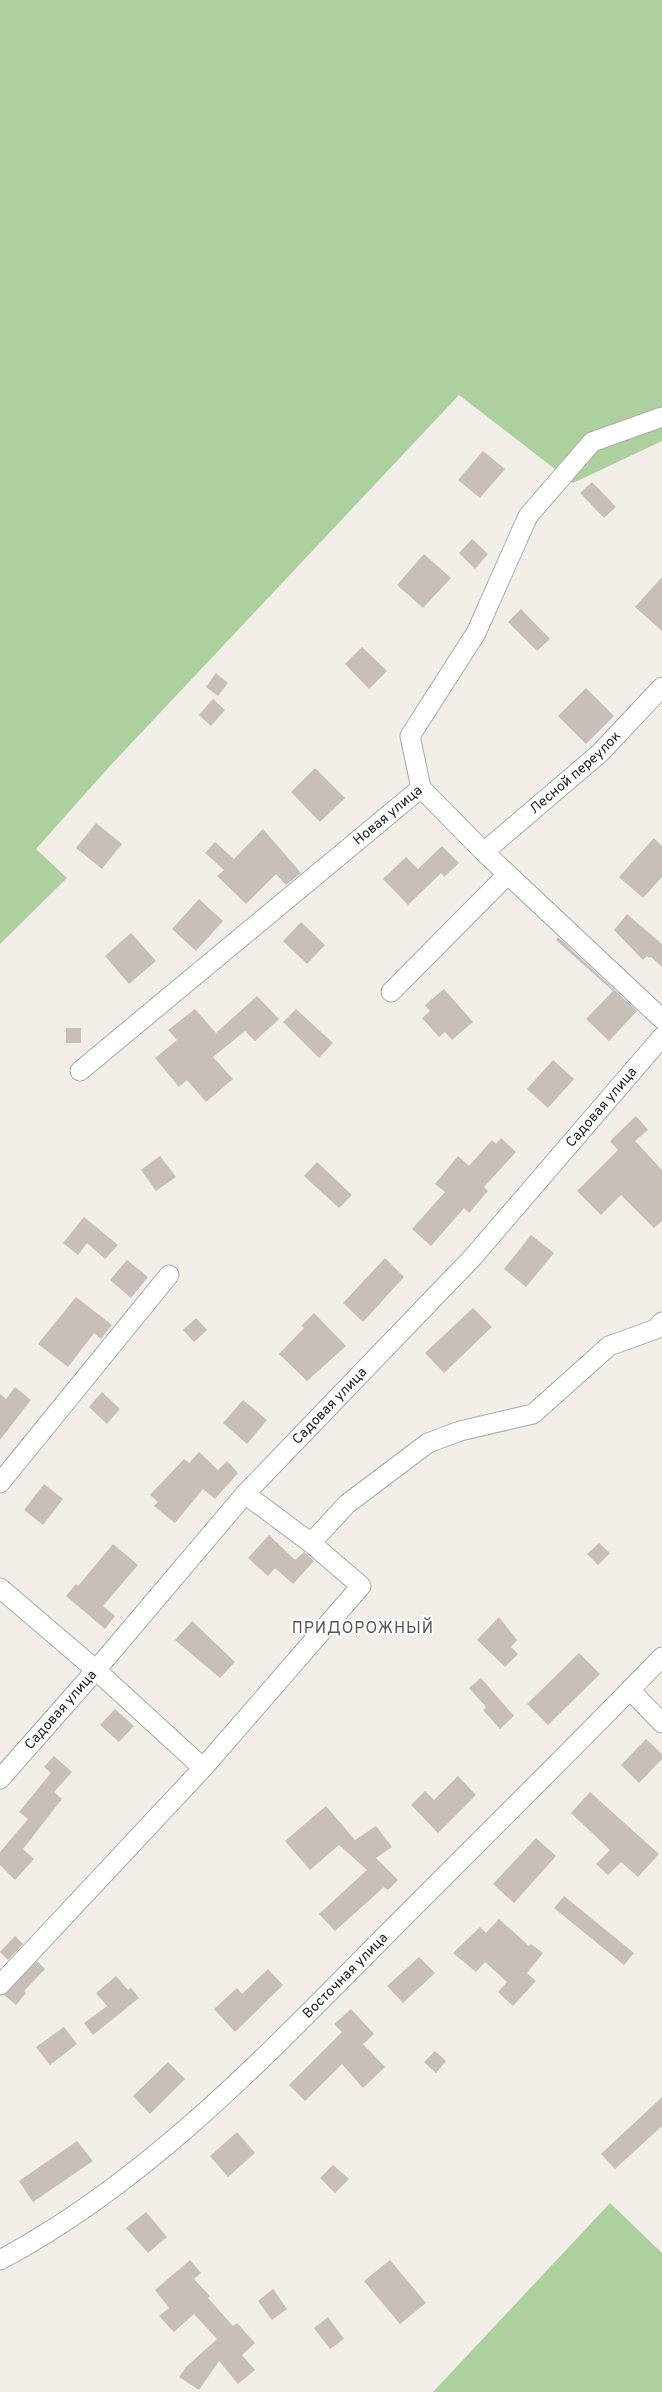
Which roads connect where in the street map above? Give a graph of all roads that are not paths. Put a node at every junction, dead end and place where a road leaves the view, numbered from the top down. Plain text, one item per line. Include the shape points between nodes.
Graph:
1 (662, 417) edge
2 (662, 687) edge
3 (422, 788) junction
4 (484, 852) junction
5 (507, 875) junction
6 (391, 992) dead end
7 (662, 1019) edge
8 (662, 1037) edge
9 (80, 1071) dead end
10 (169, 1275) dead end
11 (662, 1322) edge
12 (0, 1483) edge
13 (245, 1494) junction
14 (311, 1542) junction
15 (0, 1588) edge
16 (662, 1657) edge
17 (96, 1670) junction
18 (630, 1690) junction
19 (662, 1723) edge
20 (203, 1768) junction
21 (0, 1779) edge
22 (0, 1985) edge
23 (0, 2260) edge

1 - 3 street, Новая улица via 592,442 528,516 476,633 410,736
2 - 4 street, Лесной переулок via 600,753
3 - 4 street
3 - 9 street, Новая улица
4 - 5 street
5 - 6 street
5 - 7 street
8 - 13 street, Садовая улица via 473,1258
10 - 12 street
11 - 14 street via 656,1329 609,1346 532,1414 428,1443 347,1504
13 - 14 street
13 - 17 street, Садовая улица
14 - 20 street via 361,1586
15 - 17 street
16 - 18 street, Восточная улица
17 - 20 street
17 - 21 street, Садовая улица
18 - 19 street
18 - 23 street, Восточная улица via 269,2053 165,2146 62,2224
20 - 22 street

